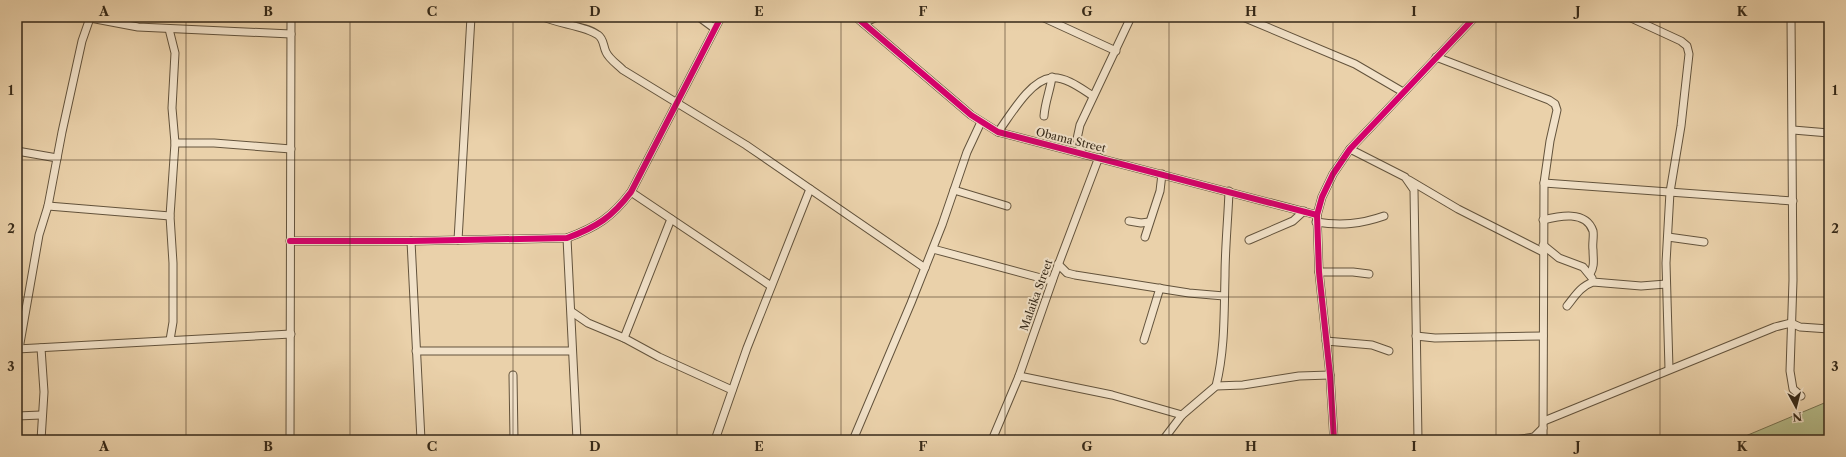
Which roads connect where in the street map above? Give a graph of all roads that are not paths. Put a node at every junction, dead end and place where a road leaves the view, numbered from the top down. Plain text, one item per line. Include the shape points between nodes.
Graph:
1 (88, 17) edge
2 (291, 17) edge
3 (471, 17) edge
4 (543, 17) edge
5 (699, 17) edge
6 (721, 17) edge
7 (856, 17) edge
8 (877, 17) edge
9 (1042, 17) edge
10 (1131, 17) edge
11 (1243, 17) edge
12 (1473, 17) edge
13 (1629, 17) edge
14 (1791, 17) edge
15 (863, 23) junction
16 (714, 28) junction
17 (169, 30) junction
18 (291, 34) junction
19 (1116, 51) junction
20 (1436, 57) junction
21 (1052, 78) junction
22 (1403, 92) junction
23 (1093, 96) junction
24 (676, 102) junction
25 (1044, 116) dead end
26 (981, 122) junction
27 (1793, 130) junction
28 (998, 132) junction
29 (1829, 133) edge
30 (1077, 139) junction
31 (175, 143) junction
32 (291, 149) junction
33 (1065, 149) junction
34 (1350, 149) junction
35 (17, 151) edge
36 (1082, 153) junction
37 (1099, 157) junction
38 (57, 158) junction
39 (1162, 174) junction
40 (1408, 180) junction
41 (1544, 183) junction
42 (810, 190) junction
43 (954, 190) junction
44 (1229, 191) junction
45 (631, 192) junction
46 (1670, 192) junction
47 (1793, 201) junction
48 (48, 206) junction
49 (1007, 206) dead end
50 (1304, 211) junction
51 (170, 216) junction
52 (1384, 216) dead end
53 (671, 219) junction
54 (1316, 219) junction
55 (1543, 220) junction
56 (1129, 221) dead end
57 (1149, 222) junction
58 (1144, 237) dead end
59 (1668, 237) junction
60 (567, 238) junction
61 (458, 240) junction
62 (1249, 240) dead end
63 (290, 241) junction
64 (411, 241) junction
65 (1704, 242) dead end
66 (1543, 248) junction
67 (933, 249) junction
68 (1058, 264) junction
69 (925, 268) junction
70 (1319, 272) junction
71 (1067, 273) junction
72 (1369, 274) dead end
73 (1590, 274) junction
74 (1053, 278) junction
75 (1593, 282) junction
76 (1666, 284) junction
77 (771, 286) junction
78 (1160, 288) junction
79 (1224, 296) junction
80 (1567, 306) dead end
81 (572, 312) junction
82 (1792, 323) junction
83 (1829, 330) edge
84 (291, 334) junction
85 (1416, 336) junction
86 (1543, 336) junction
87 (624, 338) junction
88 (170, 340) junction
89 (1144, 340) dead end
90 (1326, 341) junction
91 (41, 348) junction
92 (18, 349) edge
93 (416, 351) junction
94 (572, 351) junction
95 (1389, 351) dead end
96 (1669, 369) junction
97 (512, 375) dead end
98 (1330, 375) junction
99 (1019, 376) junction
100 (1216, 386) junction
101 (732, 390) junction
102 (1801, 396) dead end
103 (1182, 415) junction
104 (17, 416) edge
105 (41, 416) junction
106 (1543, 425) junction
107 (41, 440) edge
108 (290, 440) edge
109 (421, 440) edge
110 (514, 440) edge
111 (577, 440) edge
112 (715, 440) edge
113 (853, 440) edge
114 (992, 440) edge
115 (1163, 440) edge
116 (1334, 440) edge
117 (1418, 440) edge
118 (1516, 440) edge
119 (1543, 440) edge

1 - 17 street via 138,28
1 - 38 street
2 - 18 street
3 - 61 street
4 - 24 street via 586,29 600,36 610,58 623,70
5 - 16 street
6 - 16 street
7 - 15 street, Obama Street
8 - 15 street
9 - 19 street
10 - 19 street
11 - 22 street via 1355,64
12 - 20 street
13 - 46 street via 1681,41 1687,46 1689,54
14 - 27 street
15 - 26 street, Obama Street
16 - 24 street
17 - 18 street
17 - 31 street via 175,53 172,108
18 - 32 street
19 - 23 street
20 - 22 street
20 - 41 street via 1554,104 1556,110
21 - 23 street via 1066,81
21 - 25 street
21 - 28 street via 1040,83 1022,98
22 - 34 street
23 - 30 street via 1080,125
24 - 42 street via 746,145
24 - 45 street
26 - 28 street, Obama Street
26 - 43 street
27 - 29 street
27 - 47 street
28 - 33 street, Obama Street
30 - 33 street
30 - 36 street
31 - 32 street via 214,143
31 - 51 street
32 - 63 street
33 - 36 street, Obama Street
34 - 40 street via 1392,169
34 - 54 street via 1333,174 1322,197
35 - 38 street
36 - 37 street, Obama Street
37 - 39 street, Obama Street
37 - 68 street, Malaika Street
38 - 48 street
39 - 44 street, Obama Street
39 - 57 street via 1160,191
40 - 66 street via 1458,209
40 - 85 street via 1415,194
41 - 46 street
41 - 55 street
42 - 69 street
42 - 77 street
43 - 49 street
43 - 67 street
44 - 50 street, Obama Street
44 - 79 street
45 - 53 street
45 - 60 street via 618,209 604,221
46 - 47 street
46 - 59 street
47 - 82 street
48 - 51 street
48 - 92 street via 30,278
50 - 54 street, Obama Street
50 - 62 street via 1288,224
51 - 88 street via 173,322
52 - 54 street, Obama Street via 1340,226
53 - 77 street
53 - 87 street
54 - 70 street
55 - 66 street
55 - 73 street via 1571,216 1590,226 1594,236 1594,262
56 - 57 street
57 - 58 street
59 - 65 street
59 - 76 street
60 - 61 street
60 - 81 street
61 - 64 street
63 - 64 street
63 - 84 street
64 - 93 street
66 - 73 street via 1559,258 1583,267
66 - 86 street
67 - 69 street
67 - 74 street
68 - 71 street
68 - 74 street, Malaika Street
69 - 113 street
70 - 72 street
70 - 90 street
71 - 74 street
71 - 78 street
73 - 75 street
74 - 99 street, Malaika Street
75 - 76 street via 1641,286
75 - 80 street via 1580,289
76 - 96 street
77 - 101 street
78 - 79 street
78 - 89 street
79 - 100 street via 1225,317
81 - 87 street via 588,323
81 - 94 street
82 - 83 street via 1800,327
82 - 96 street via 1757,333
82 - 102 street via 1791,379 1793,389
84 - 88 street
84 - 108 street
85 - 86 street
85 - 117 street
86 - 106 street
87 - 101 street
88 - 91 street
90 - 95 street via 1372,345
90 - 98 street
91 - 92 street
91 - 105 street via 44,392
93 - 94 street
93 - 109 street
94 - 111 street
96 - 106 street
97 - 110 street
98 - 100 street
98 - 116 street
99 - 103 street via 1112,395
99 - 114 street, Malaika Street
100 - 103 street
101 - 112 street
103 - 115 street
104 - 105 street
105 - 107 street
106 - 118 street via 1534,437
106 - 119 street

